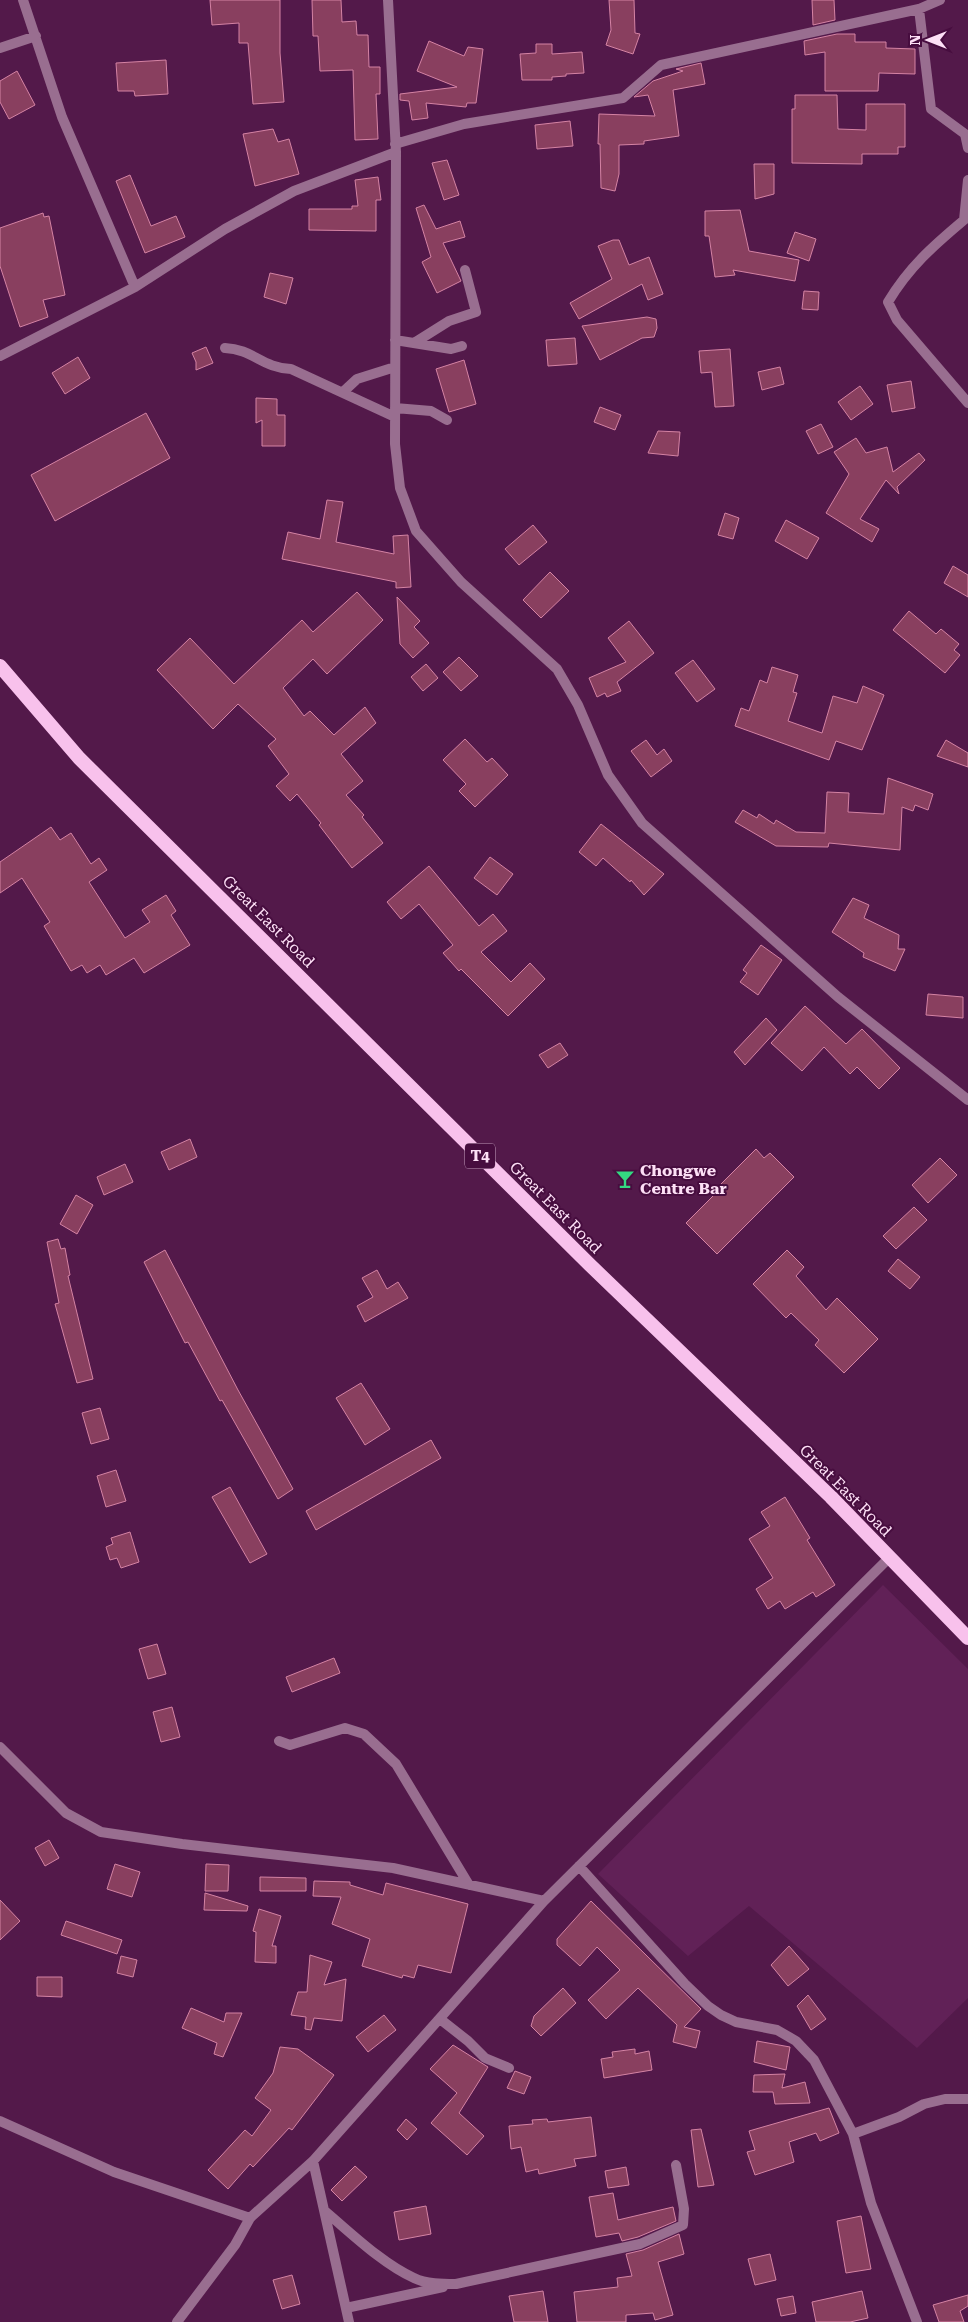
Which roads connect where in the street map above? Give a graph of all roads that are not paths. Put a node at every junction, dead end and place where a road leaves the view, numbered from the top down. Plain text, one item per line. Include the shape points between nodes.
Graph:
1 (23, 0) edge
2 (388, 0) edge
3 (940, 0) edge
4 (918, 10) junction
5 (36, 36) junction
6 (0, 48) edge
7 (395, 148) junction
8 (968, 148) edge
9 (968, 180) edge
10 (466, 270) dead end
11 (135, 287) junction
12 (395, 340) junction
13 (414, 343) junction
14 (462, 346) dead end
15 (225, 348) dead end
16 (0, 356) edge
17 (395, 367) junction
18 (343, 392) junction
19 (968, 404) edge
20 (395, 412) junction
21 (447, 420) dead end
22 (0, 666) edge
23 (968, 1100) edge
24 (888, 1559) junction
25 (968, 1638) edge
26 (279, 1741) dead end
27 (0, 1747) edge
28 (579, 1866) junction
29 (469, 1885) junction
30 (544, 1901) junction
31 (440, 2019) junction
32 (509, 2068) dead end
33 (968, 2098) edge
34 (0, 2121) edge
35 (853, 2134) junction
36 (313, 2162) junction
37 (676, 2165) dead end
38 (326, 2212) junction
39 (250, 2218) junction
40 (453, 2284) junction
41 (346, 2308) junction
42 (176, 2322) edge
43 (349, 2322) edge
44 (917, 2322) edge

1 - 5 street
2 - 7 street
3 - 4 street
4 - 7 street via 661,65 623,98 464,124
4 - 8 street via 931,109 965,134
5 - 6 street
5 - 11 street via 62,116
7 - 11 street via 294,191 225,229
7 - 12 street
9 - 19 street via 964,220 904,277 888,302 897,320
10 - 13 street via 476,312 449,321
11 - 16 street
12 - 13 street
12 - 17 street
13 - 14 street via 451,349
15 - 18 street via 240,348 276,369 290,369
17 - 18 street via 357,380
17 - 20 street
18 - 20 street
20 - 21 street via 431,410
20 - 23 street via 400,488 416,531 461,582 557,669 578,706 608,774 642,823 838,997
22 - 24 highway, Great East Road / T4 via 79,758 590,1265 831,1497
24 - 25 highway, Great East Road / T4
24 - 28 street
26 - 29 street via 290,1745 345,1728 364,1734 396,1764
27 - 29 street via 66,1813 101,1832 393,1868
28 - 30 street
28 - 35 street via 708,2006 736,2022 777,2030 796,2040 814,2060
29 - 30 street
30 - 31 street
31 - 32 street via 485,2058
31 - 36 street
33 - 35 street via 924,2104
34 - 39 street via 114,2172
35 - 44 street via 871,2203
36 - 38 street
36 - 39 street
37 - 40 street via 684,2208 683,2225 640,2244
38 - 40 street via 371,2250 414,2279
38 - 41 street
39 - 42 street via 235,2245
40 - 41 street
41 - 43 street

